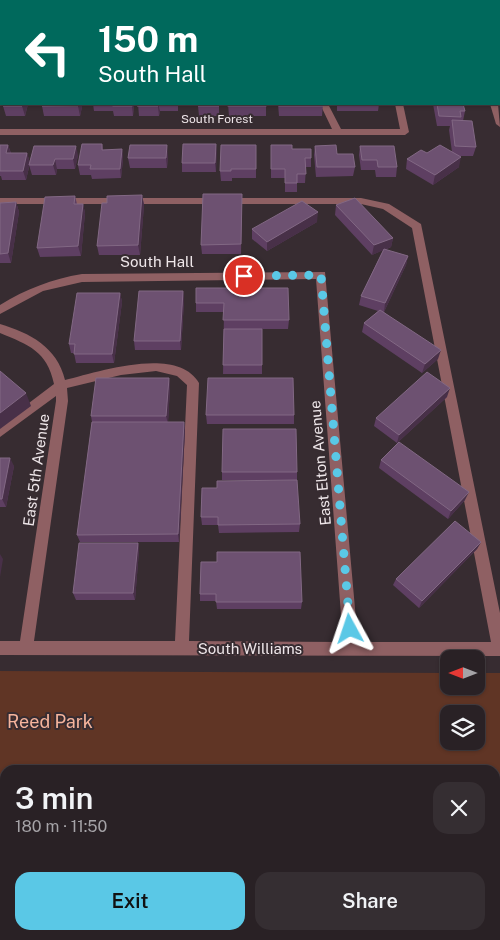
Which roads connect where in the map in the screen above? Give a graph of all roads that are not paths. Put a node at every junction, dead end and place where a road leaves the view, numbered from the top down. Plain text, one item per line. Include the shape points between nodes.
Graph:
1 (324, 105) edge
2 (399, 105) edge
3 (494, 105) edge
4 (500, 124) edge
5 (0, 132) edge
6 (338, 132) junction
7 (0, 201) edge
8 (321, 275) joint
9 (0, 310) edge
10 (0, 328) edge
11 (61, 385) junction
12 (0, 432) edge
13 (0, 648) edge
14 (26, 648) junction
15 (182, 648) junction
16 (351, 648) junction
17 (500, 649) edge

1 - 6 street
2 - 6 street, South Forest via 404,132
3 - 4 street
5 - 6 street, South Forest
7 - 17 street via 361,201 386,206 417,226
8 - 9 street, South Hall via 82,278 53,282 24,294
8 - 16 street, East Elton Avenue
10 - 11 street, East 5th Avenue via 32,342 52,357 61,376
11 - 12 street
11 - 14 street, East 5th Avenue via 62,401
11 - 15 street via 121,371 156,367 180,372 193,383
13 - 14 street, South Williams
14 - 15 street, South Williams
15 - 16 street, South Williams
16 - 17 street, South Williams

